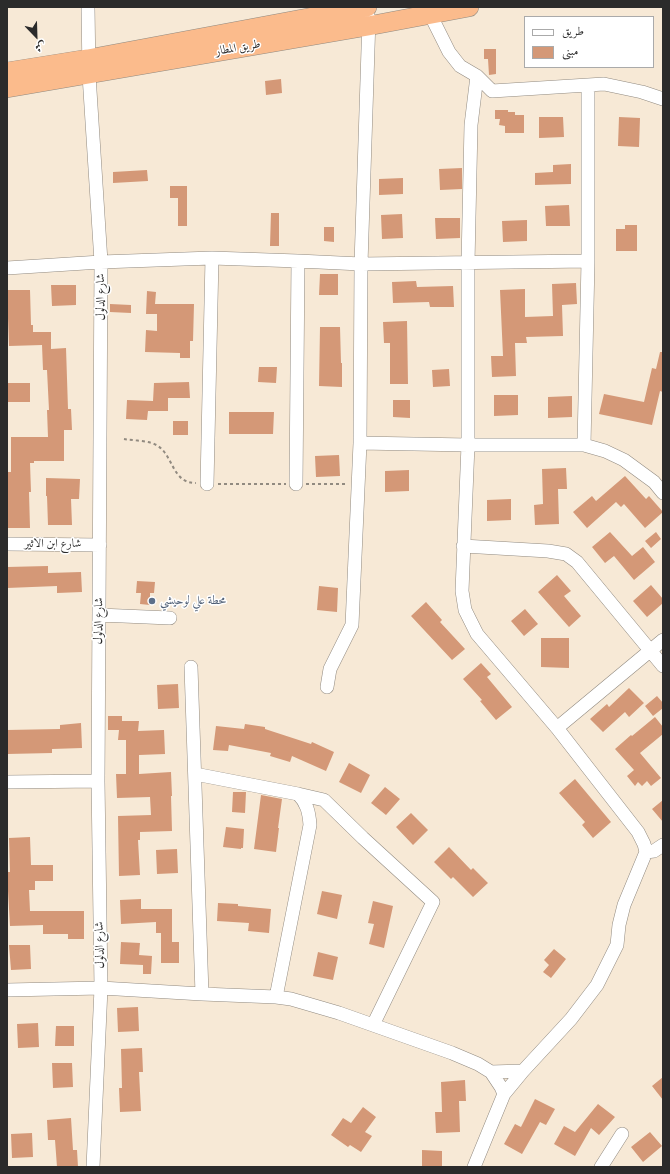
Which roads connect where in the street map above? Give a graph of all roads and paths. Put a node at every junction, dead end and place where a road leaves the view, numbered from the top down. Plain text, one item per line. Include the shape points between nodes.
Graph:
1 (88, 7) edge
2 (368, 7) edge
3 (469, 7) edge
4 (430, 14) junction
5 (368, 26) junction
6 (89, 67) junction
7 (7, 72) edge
8 (477, 76) junction
9 (588, 85) junction
10 (7, 88) edge
11 (663, 99) edge
12 (212, 258) junction
13 (298, 261) junction
14 (588, 261) junction
15 (101, 262) junction
16 (468, 263) junction
17 (361, 264) junction
18 (7, 268) edge
19 (124, 439) dead end
20 (360, 443) junction
21 (468, 445) junction
22 (584, 445) junction
23 (206, 484) junction
24 (296, 484) junction
25 (359, 484) junction
26 (663, 493) edge
27 (7, 544) edge
28 (100, 545) junction
29 (464, 546) junction
30 (99, 615) junction
31 (170, 618) dead end
32 (663, 640) edge
33 (650, 650) junction
34 (663, 666) edge
35 (191, 667) dead end
36 (327, 687) dead end
37 (557, 728) junction
38 (195, 774) junction
39 (98, 781) junction
40 (7, 782) edge
41 (298, 794) junction
42 (663, 845) edge
43 (646, 852) junction
44 (101, 988) junction
45 (7, 990) edge
46 (202, 994) junction
47 (276, 997) junction
48 (372, 1025) junction
49 (523, 1071) junction
50 (491, 1072) junction
51 (504, 1094) junction
52 (622, 1134) dead end
53 (93, 1167) edge
54 (474, 1167) edge
55 (601, 1167) edge

1 - 6 street, شارع الدلول
2 - 5 street
2 - 6 highway, طريق المطار
3 - 4 highway, طريق المطار
4 - 5 highway, طريق المطار
4 - 8 street via 449,52 460,66
5 - 6 highway, طريق المطار
5 - 17 street
6 - 7 highway, طريق المطار
6 - 10 highway, طريق المطار
6 - 15 street, شارع الدلول
8 - 9 street via 492,91
8 - 16 street via 470,125
9 - 11 street via 604,84
9 - 14 street
12 - 13 street
12 - 15 street
12 - 23 street
13 - 17 street
13 - 24 street
14 - 16 street
14 - 22 street
15 - 18 street
15 - 28 street, شارع الدلول
16 - 17 street
16 - 21 street
17 - 20 street
19 - 23 path via 157,445 181,479 188,483
20 - 21 street
20 - 25 street
21 - 22 street
21 - 29 street
22 - 26 street via 606,451 624,460 654,482
23 - 24 path
24 - 25 path
25 - 36 street via 352,625 330,669
27 - 28 street, شارع ابن الاثير
28 - 30 street, شارع الدلول
29 - 33 street via 566,554 577,562
29 - 37 street via 462,591 465,610 477,634
30 - 31 street
30 - 39 street, شارع الدلول
32 - 33 street
33 - 34 street
33 - 37 street
35 - 38 street
37 - 43 street via 638,832
38 - 41 street
38 - 46 street
39 - 40 street
39 - 44 street, شارع الدلول
41 - 47 street via 307,805 310,825
41 - 48 street via 324,800 433,902
42 - 43 street via 654,851
43 - 49 street via 624,905 617,945 597,984 571,1019
44 - 45 street
44 - 46 street
44 - 53 street, شارع الدلول
46 - 47 street
47 - 48 street via 339,1013
48 - 50 street via 452,1053
49 - 50 street
49 - 51 street
50 - 51 street
51 - 54 street
52 - 55 street

